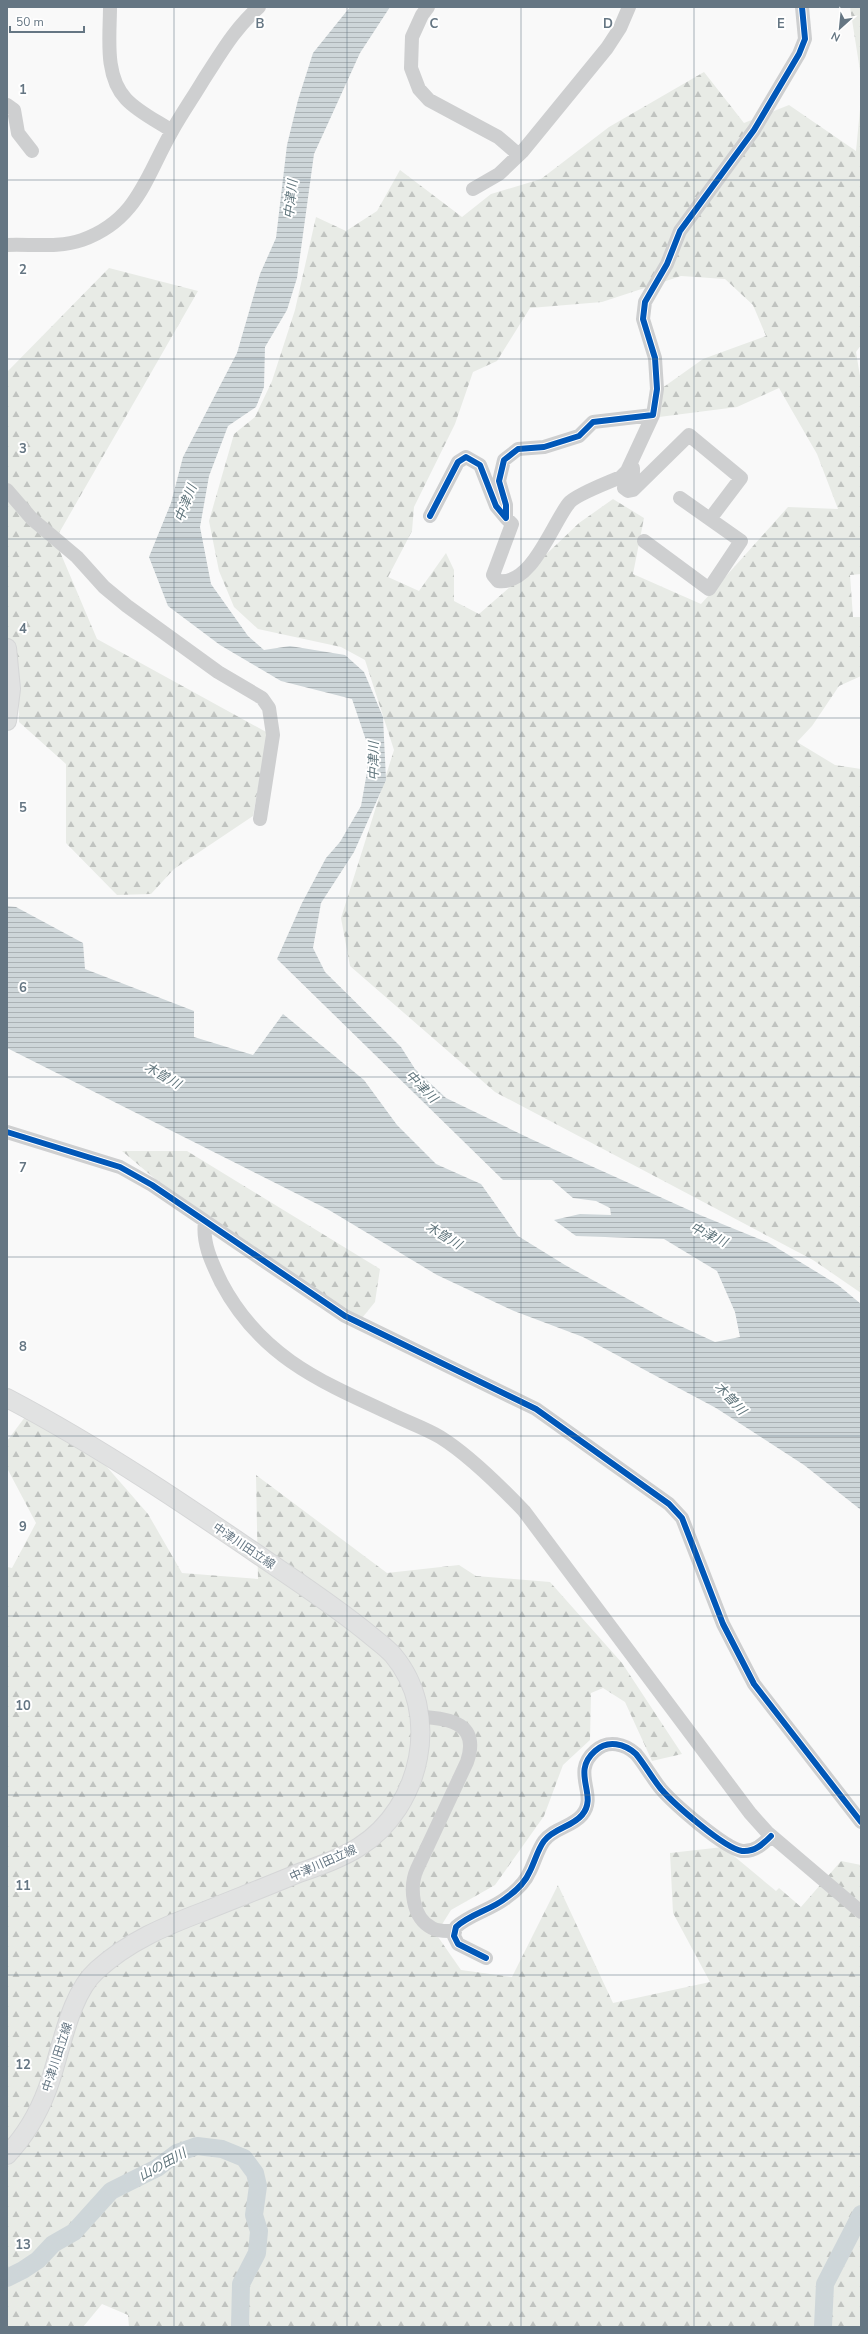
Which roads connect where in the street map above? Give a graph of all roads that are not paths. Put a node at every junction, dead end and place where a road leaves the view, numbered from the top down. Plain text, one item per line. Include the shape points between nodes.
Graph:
1 (110, 7) edge
2 (259, 7) edge
3 (428, 7) edge
4 (629, 7) edge
5 (802, 7) edge
6 (7, 105) edge
7 (172, 131) junction
8 (32, 152) dead end
9 (519, 155) junction
10 (473, 189) dead end
11 (7, 245) edge
12 (653, 415) junction
13 (633, 459) junction
14 (7, 490) edge
15 (680, 498) dead end
16 (430, 516) dead end
17 (506, 518) junction
18 (710, 519) junction
19 (644, 541) dead end
20 (7, 648) edge
21 (7, 721) edge
22 (260, 819) dead end
23 (7, 1132) edge
24 (205, 1222) junction
25 (7, 1398) edge
26 (420, 1717) junction
27 (861, 1822) edge
28 (771, 1836) junction
29 (861, 1912) edge
30 (454, 1931) junction
31 (486, 1958) dead end
32 (7, 2155) edge

1 - 7 street via 111,69 117,84 125,99
2 - 7 street via 234,32
3 - 9 street via 412,35 411,68 419,89 429,100 498,137
4 - 9 street via 607,48
5 - 12 street via 805,39 799,54 754,130 680,231 666,264 645,302 643,319 655,358 657,389
6 - 8 street via 14,110 18,133
7 - 11 street via 138,198 123,214 96,234 64,243
9 - 10 street via 499,174
12 - 13 street
12 - 17 street via 593,422 579,436 544,447 518,449 504,460 499,481 506,506
13 - 17 street via 621,477 570,502 537,559 504,582 498,581 493,575 512,524
13 - 18 street via 633,472 624,488 628,490 633,490 689,435 741,478
14 - 22 street via 32,519 77,557 104,587 218,672 262,698 270,708 273,735
15 - 18 street
16 - 17 street via 458,462 466,457 480,465 496,506
18 - 19 street via 741,541 709,589
20 - 21 main road via 11,689
23 - 24 street via 120,1167 152,1185
24 - 27 street via 345,1316 536,1409 669,1504 682,1518 723,1624 754,1684
24 - 28 street via 203,1236 214,1268 230,1298 252,1328 284,1357 316,1379 440,1437 507,1493 524,1511 750,1813
25 - 26 main road, 中津川田立線 via 116,1460 347,1616 392,1654 407,1676
26 - 30 street via 454,1721 464,1730 470,1741 467,1762 417,1868 413,1882 414,1902 424,1922 436,1930
26 - 32 main road, 中津川田立線 via 418,1760 408,1792 390,1821 359,1847 314,1868 148,1933 119,1950 93,1973 73,2006 48,2088 36,2114 18,2144
28 - 29 street
28 - 30 street via 754,1849 743,1851 731,1847 672,1801 636,1754 618,1744 606,1745 595,1750 584,1768 583,1781 588,1798 582,1816 554,1832 544,1842 528,1877 518,1888 501,1902 459,1924
30 - 31 street via 458,1944

